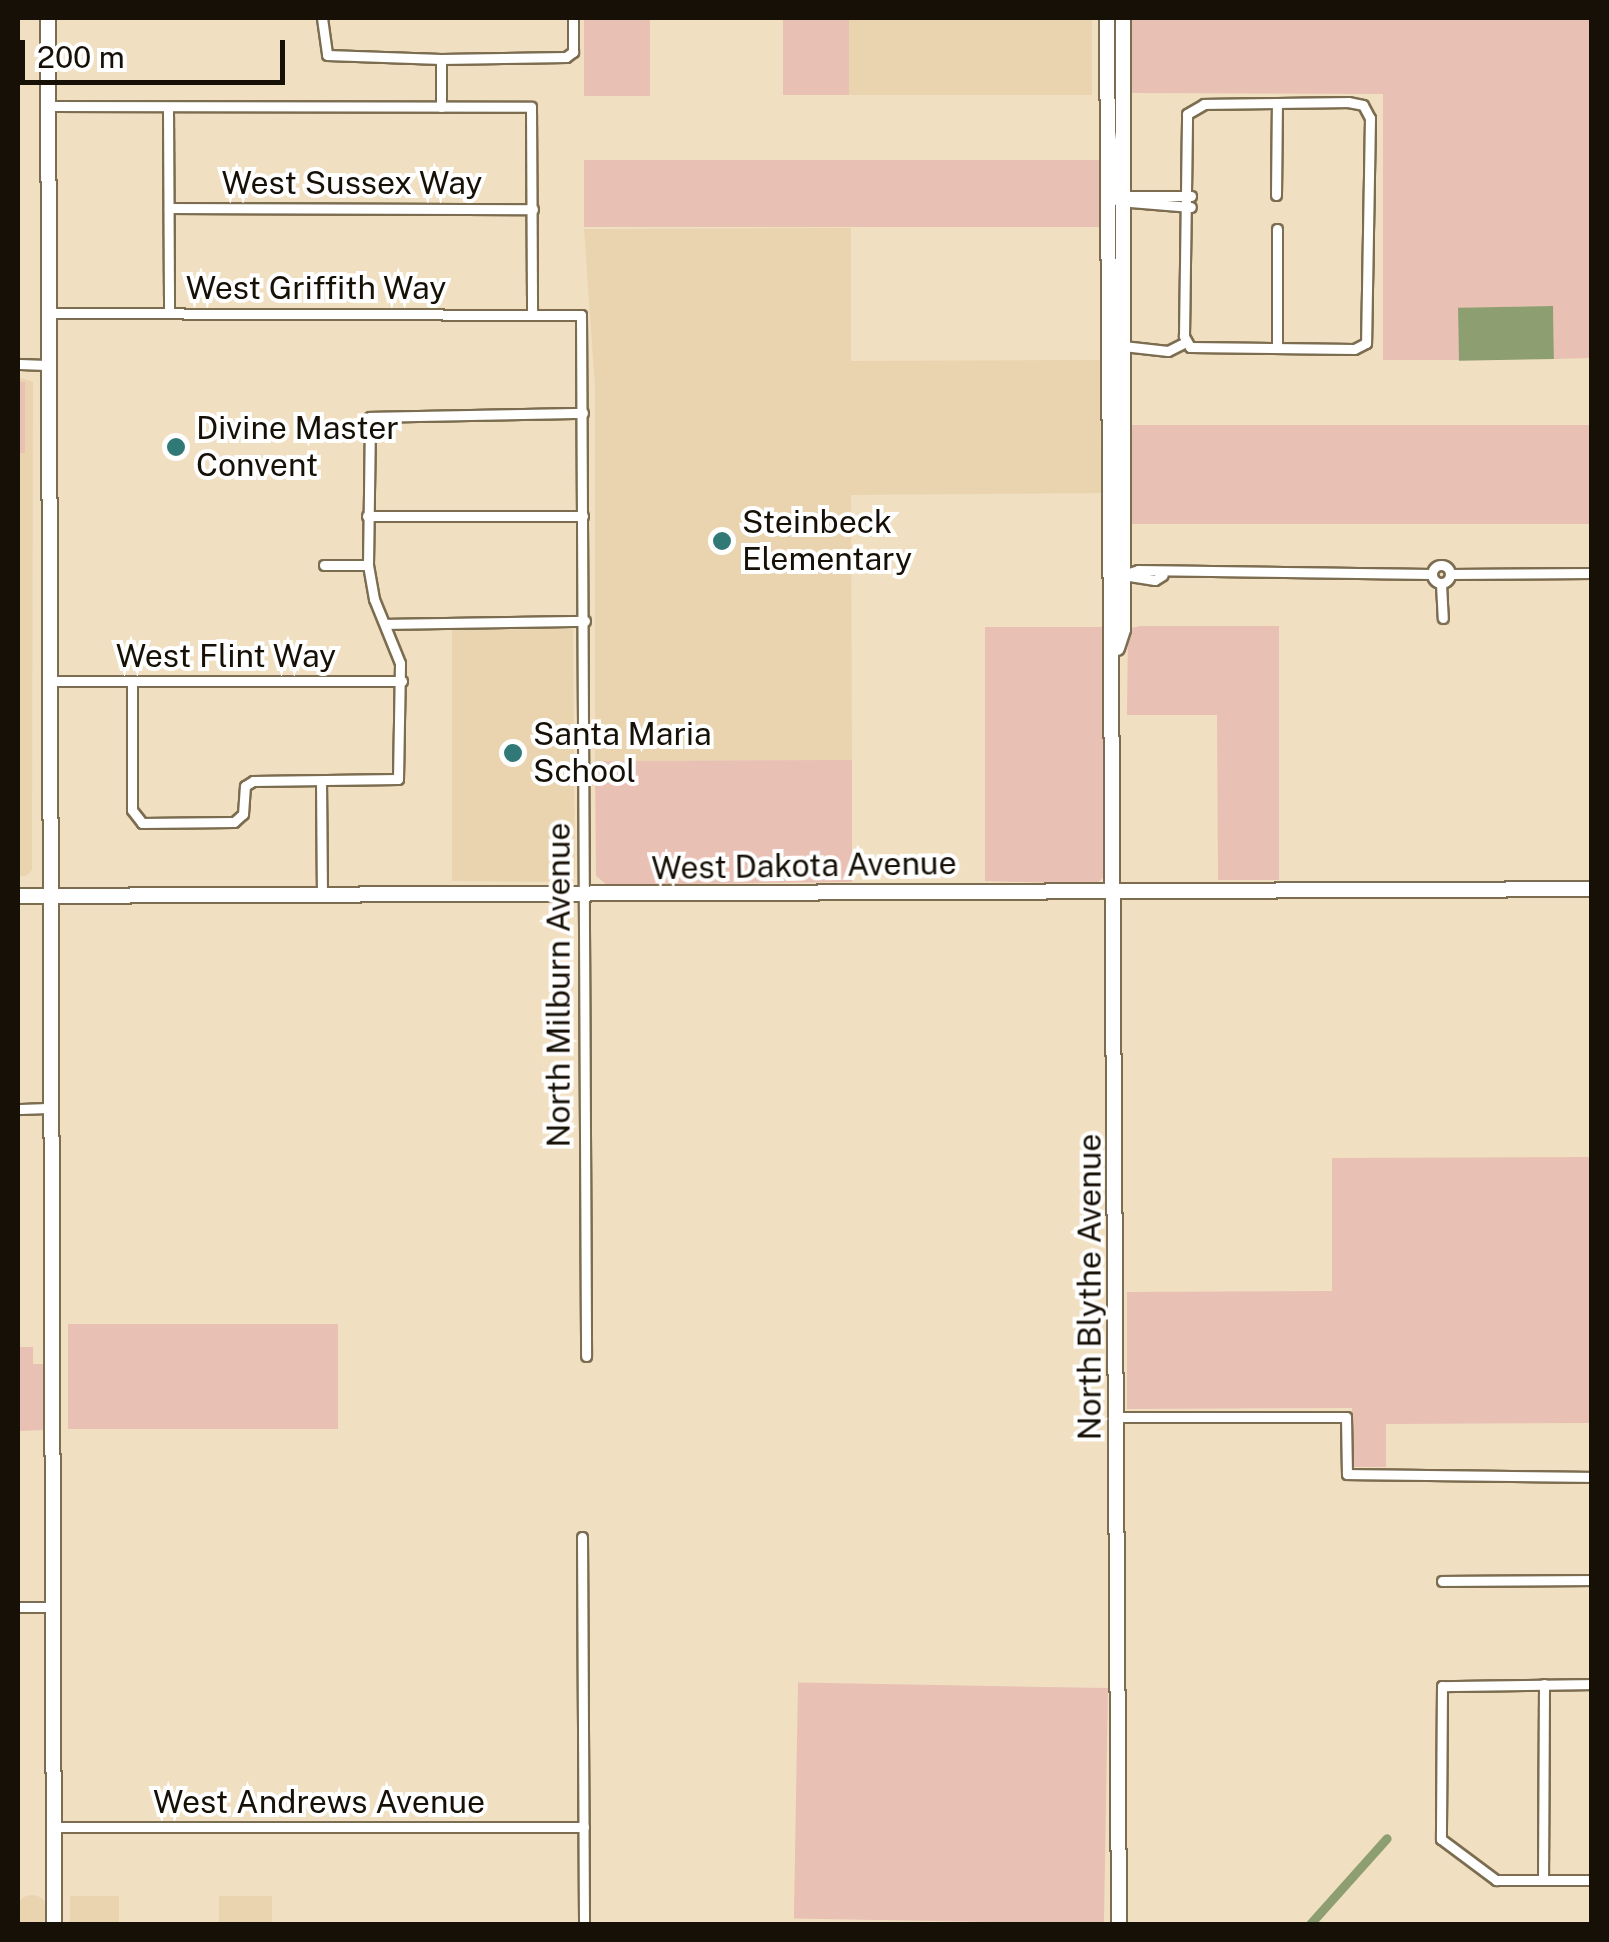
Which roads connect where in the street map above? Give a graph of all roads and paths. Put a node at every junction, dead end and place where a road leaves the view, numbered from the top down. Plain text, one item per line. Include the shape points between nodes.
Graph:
1 (48, 18) edge
2 (322, 18) edge
3 (573, 18) edge
4 (1108, 18) edge
5 (1122, 18) edge
6 (441, 59) junction
7 (51, 106) junction
8 (1277, 106) junction
9 (441, 107) junction
10 (168, 109) junction
11 (1109, 129) junction
12 (1276, 195) dead end
13 (1123, 201) junction
14 (1191, 201) junction
15 (171, 208) junction
16 (533, 209) junction
17 (1277, 229) dead end
18 (532, 312) junction
19 (50, 313) junction
20 (169, 313) junction
21 (581, 315) joint
22 (1186, 342) junction
23 (1123, 346) junction
24 (1276, 346) junction
25 (18, 364) edge
26 (48, 365) junction
27 (1116, 378) junction
28 (583, 412) junction
29 (1110, 493) junction
30 (368, 516) junction
31 (583, 516) junction
32 (324, 565) dead end
33 (368, 565) junction
34 (1592, 573) edge
35 (1432, 574) junction
36 (1450, 574) junction
37 (1123, 575) junction
38 (1441, 584) junction
39 (1443, 618) dead end
40 (585, 621) junction
41 (385, 624) junction
42 (1116, 649) junction
43 (49, 681) junction
44 (132, 681) junction
45 (402, 681) junction
46 (321, 781) junction
47 (1592, 889) edge
48 (1117, 891) junction
49 (584, 894) junction
50 (322, 895) junction
51 (18, 896) edge
52 (48, 897) junction
53 (50, 1108) junction
54 (18, 1109) edge
55 (586, 1356) dead end
56 (1117, 1417) junction
57 (1592, 1476) edge
58 (582, 1537) dead end
59 (1592, 1580) edge
60 (1442, 1581) dead end
61 (18, 1607) edge
62 (56, 1607) junction
63 (1544, 1684) junction
64 (1592, 1684) edge
65 (55, 1827) junction
66 (584, 1827) junction
67 (1543, 1880) junction
68 (1592, 1880) edge
69 (54, 1924) edge
70 (584, 1924) edge
71 (1119, 1924) edge

1 - 7 street
2 - 6 street via 327,55
3 - 6 street via 570,56
4 - 11 street, North Blythe Avenue
5 - 13 street, North Blythe Avenue
6 - 9 street
7 - 10 street
7 - 19 street
8 - 12 street
8 - 14 street via 1210,104 1191,110
8 - 24 street via 1356,102 1368,111 1370,336 1354,348
9 - 10 street
9 - 16 street via 531,107
10 - 15 street
11 - 13 street, North Blythe Avenue via 1115,195
11 - 27 street, North Blythe Avenue
13 - 14 street
13 - 23 street, North Blythe Avenue
14 - 22 street
15 - 16 street, West Sussex Way
15 - 20 street
16 - 18 street
17 - 24 street
18 - 20 street, West Griffith Way
18 - 21 street, West Griffith Way
19 - 20 street, West Griffith Way
19 - 26 street
21 - 28 street, North Milburn Avenue
22 - 23 street via 1168,350
22 - 24 street via 1194,348
23 - 27 street, North Blythe Avenue
25 - 26 street
26 - 43 street
27 - 29 street, North Blythe Avenue
27 - 37 street, North Blythe Avenue
28 - 30 street via 370,417
28 - 31 street, North Milburn Avenue
29 - 37 street, North Blythe Avenue via 1115,566
29 - 42 street, North Blythe Avenue via 1110,629
30 - 31 street
30 - 33 street
31 - 40 street, North Milburn Avenue
32 - 33 street
33 - 41 street
34 - 36 street
35 - 36 street via 1441,565
35 - 37 street
35 - 38 street
36 - 38 street
37 - 42 street, North Blythe Avenue
38 - 39 street
40 - 41 street
40 - 49 street, North Milburn Avenue
41 - 45 street
42 - 48 street, North Blythe Avenue
43 - 44 street, West Flint Way
43 - 52 street
44 - 45 street, West Flint Way
44 - 46 street via 134,820 234,822 242,814 242,792 254,781
45 - 46 street via 398,779
46 - 50 street
47 - 48 street, West Dakota Avenue
48 - 49 street, West Dakota Avenue
48 - 56 street, North Blythe Avenue
49 - 50 street, West Dakota Avenue
49 - 55 street, North Milburn Avenue
50 - 52 street, West Dakota Avenue
51 - 52 street, West Dakota Avenue
52 - 53 street
53 - 54 street
53 - 62 street
56 - 57 street via 1346,1417 1347,1474
56 - 71 street, North Blythe Avenue
58 - 66 street
59 - 60 street
61 - 62 street
62 - 65 street
63 - 64 street
63 - 67 street
63 - 67 street via 1442,1686 1441,1839 1496,1880
65 - 66 street, West Andrews Avenue
65 - 69 street
66 - 70 street
67 - 68 street

